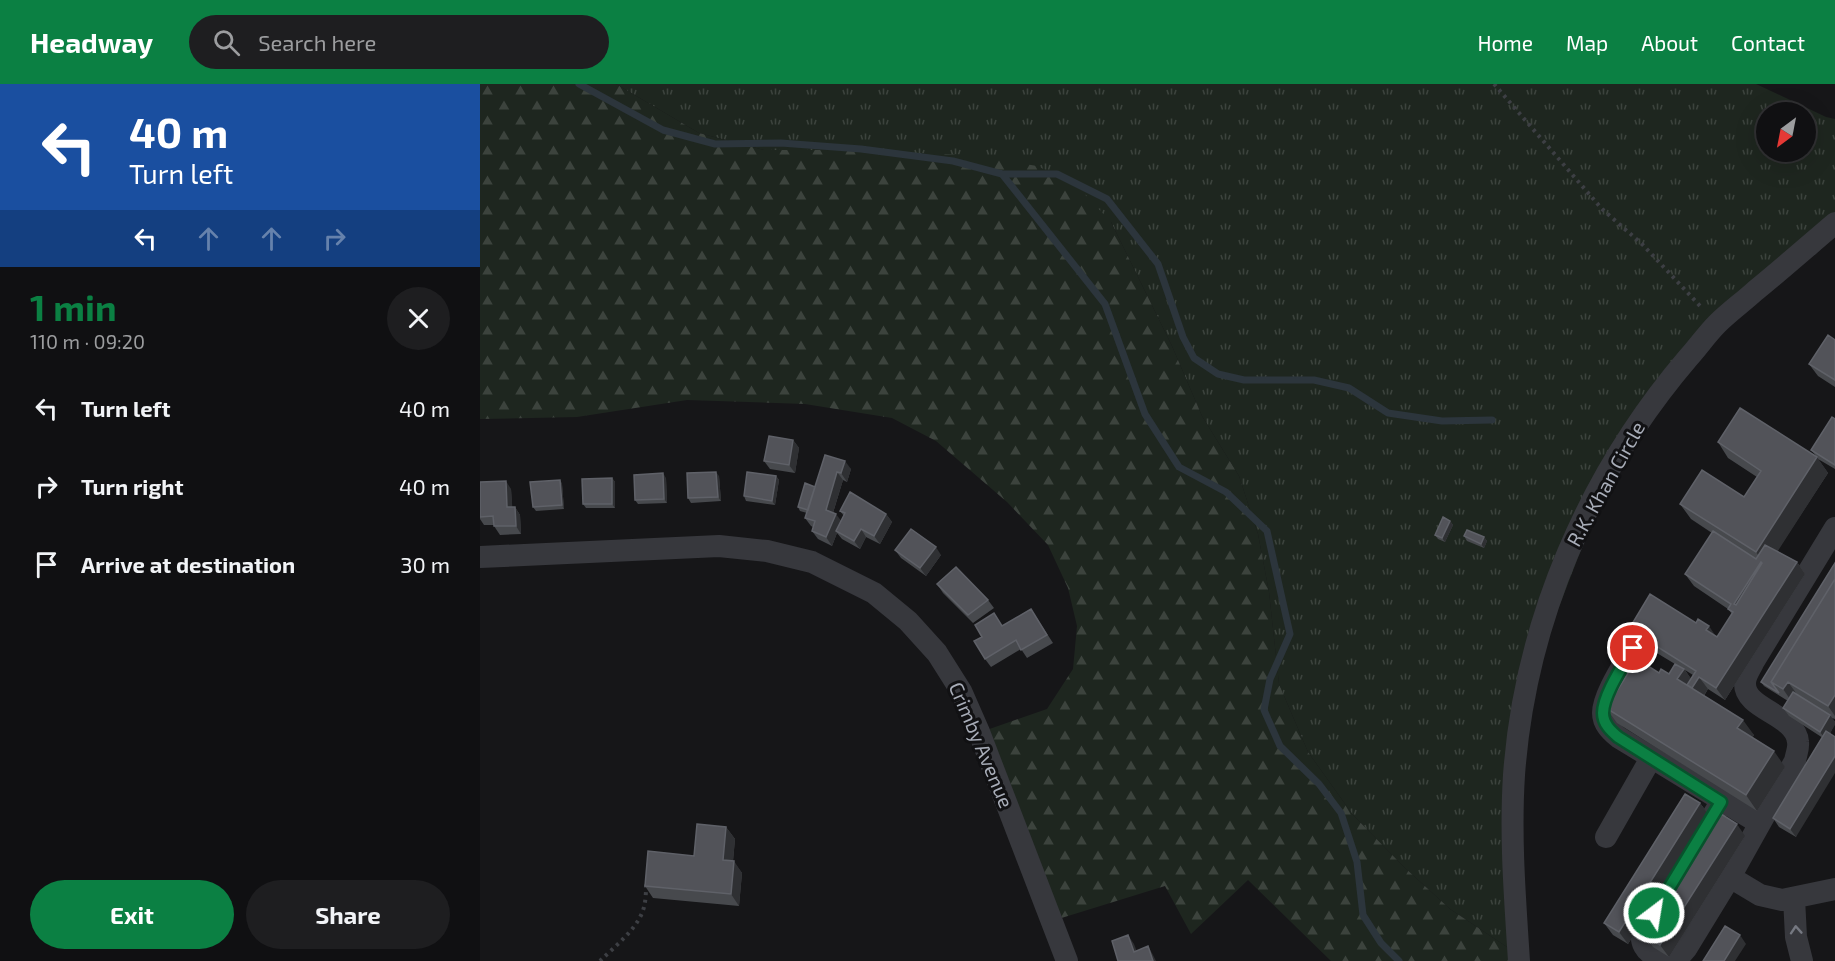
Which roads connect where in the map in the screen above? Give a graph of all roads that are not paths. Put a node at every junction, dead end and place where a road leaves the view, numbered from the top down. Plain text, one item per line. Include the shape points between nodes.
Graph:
1 (1835, 223) edge
2 (1835, 528) edge
3 (480, 557) edge
4 (1633, 648) edge
5 (1651, 758) junction
6 (1721, 802) junction
7 (1759, 823) junction
8 (1606, 837) dead end
9 (1730, 877) junction
10 (1835, 889) edge
11 (1794, 897) junction
12 (1067, 961) edge
13 (1519, 961) edge
14 (1802, 961) edge

1 - 13 street, R.K. Khan Circle via 1718,323 1663,388 1624,444 1585,513 1553,589 1523,711 1514,773 1512,836
2 - 7 street via 1745,680 1751,698 1789,725 1797,734 1799,745 1795,761
3 - 12 street, Crimby Avenue via 719,546 767,551 812,562 874,593 938,653 962,691
4 - 5 street via 1606,697 1603,714 1607,727
5 - 6 street
5 - 8 street
6 - 7 street
6 - 9 street via 1642,934 1641,942 1646,949 1667,961 1677,960
7 - 9 street
9 - 11 street via 1760,895 1782,900
10 - 11 street
14 -> 11 street

